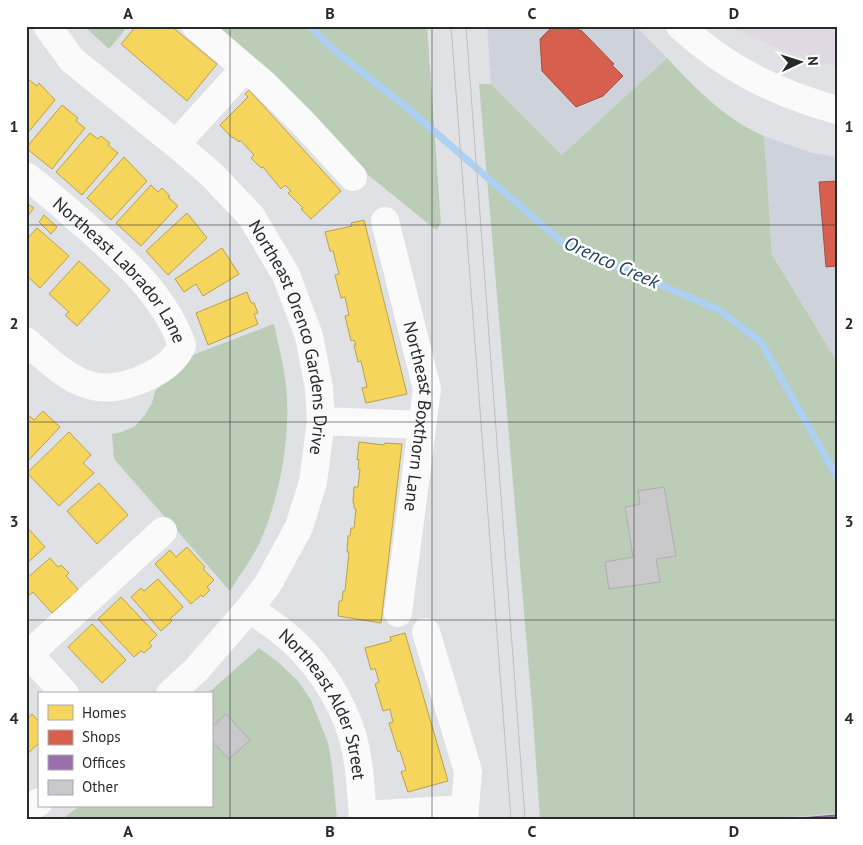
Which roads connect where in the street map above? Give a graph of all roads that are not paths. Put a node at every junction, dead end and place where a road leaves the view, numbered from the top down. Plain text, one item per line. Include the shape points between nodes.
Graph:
1 (47, 26) edge
2 (196, 26) edge
3 (680, 26) edge
4 (246, 68) junction
5 (837, 110) edge
6 (176, 144) junction
7 (26, 176) edge
8 (353, 177) dead end
9 (386, 221) dead end
10 (26, 341) edge
11 (321, 421) junction
12 (422, 425) junction
13 (163, 531) dead end
14 (249, 609) junction
15 (398, 614) dead end
16 (426, 632) dead end
17 (28, 653) edge
18 (62, 692) edge
19 (172, 692) edge
20 (38, 803) edge
21 (26, 811) edge
22 (464, 814) edge
23 (363, 817) edge

1 - 6 street, Northeast Orenco Gardens Drive via 72,60
2 - 4 street
3 - 5 street via 723,61 749,77 773,89
4 - 6 street
4 - 8 street
6 - 11 street, Northeast Orenco Gardens Drive via 212,175 251,216 286,274 309,336 319,388
7 - 10 street, Northeast Labrador Lane via 116,252 150,288 168,314 182,345 175,358 158,372 134,383 104,388 70,378
9 - 12 street, Northeast Boxthorn Lane via 427,389
11 - 12 street
11 - 14 street, Northeast Orenco Gardens Drive via 313,482 299,527 268,584
12 - 15 street, Northeast Boxthorn Lane
13 - 17 street
14 - 19 street, Northeast Orenco Gardens Drive via 196,670
14 - 23 street, Northeast Alder Street via 300,648 335,695 353,738
16 - 22 street via 468,771
17 - 18 street
20 - 21 street
22 - 23 street

